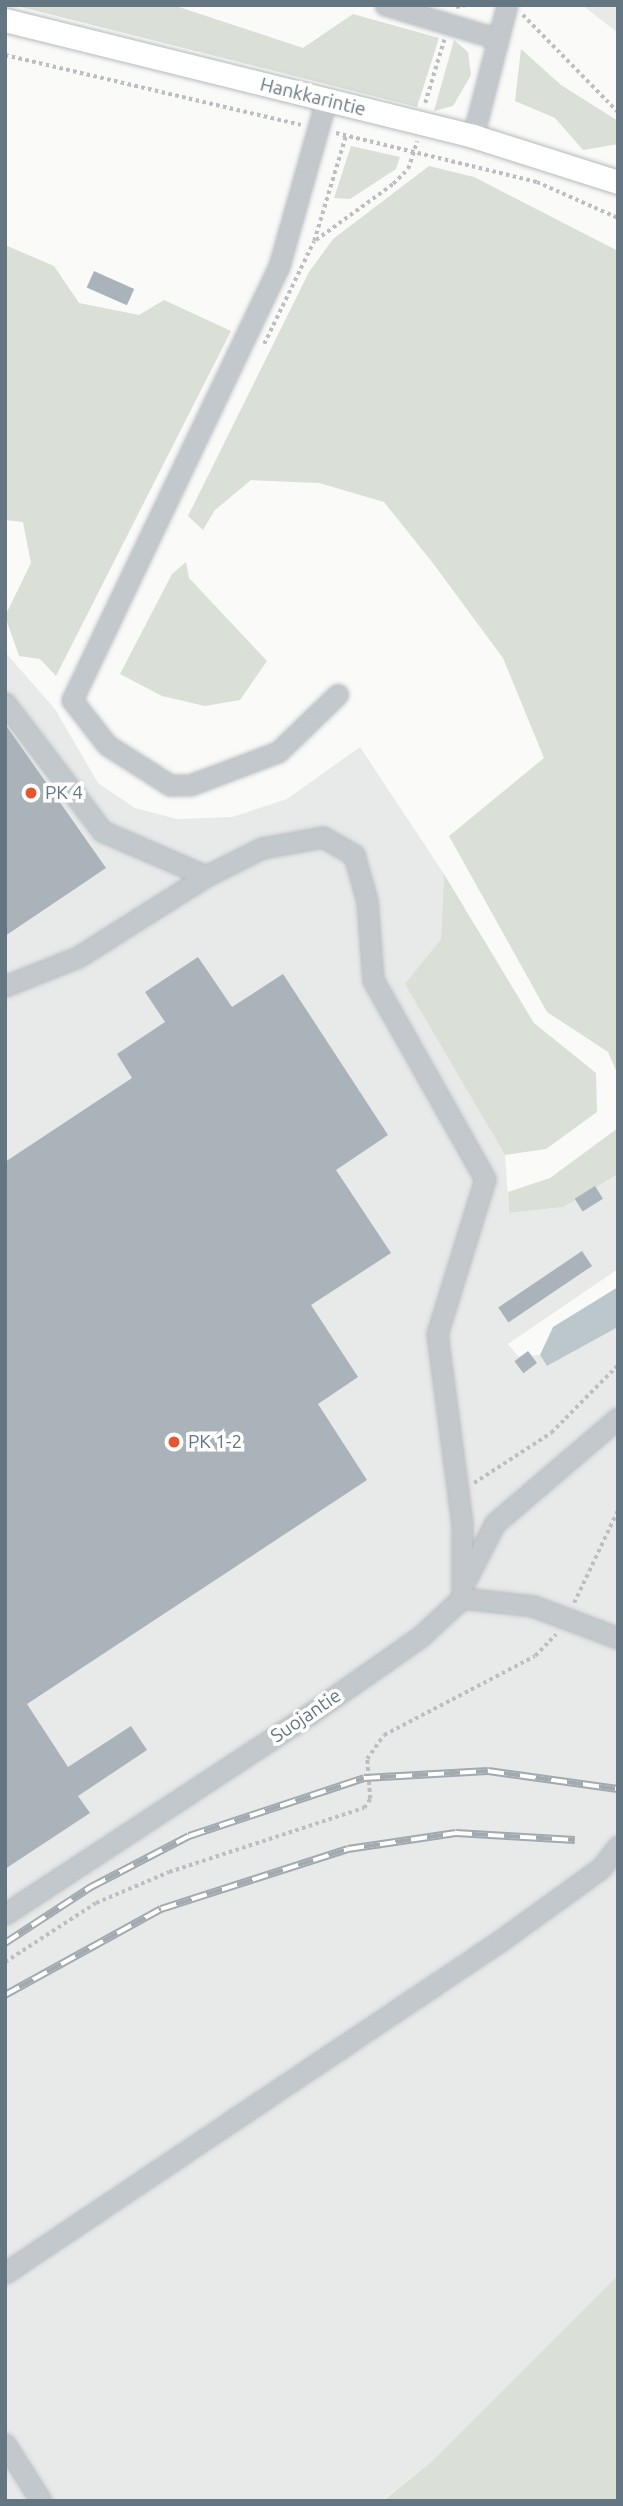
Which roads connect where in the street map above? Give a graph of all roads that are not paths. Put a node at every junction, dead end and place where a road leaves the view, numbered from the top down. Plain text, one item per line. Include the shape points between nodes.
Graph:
1 (385, 5) edge
2 (513, 9) edge
3 (5, 20) edge
4 (498, 39) junction
5 (326, 100) junction
6 (473, 136) junction
7 (618, 182) edge
8 (338, 694) dead end
9 (5, 703) edge
10 (206, 876) junction
11 (5, 986) edge
12 (618, 1418) edge
13 (462, 1592) junction
14 (618, 1638) edge
15 (618, 1846) edge
16 (5, 1914) edge
17 (5, 2273) edge
18 (5, 2444) edge
19 (41, 2501) edge

1 - 4 street
2 - 4 street
3 - 5 main road, Hankkarintie
4 - 6 street
5 - 6 main road, Hankkarintie
5 - 8 street via 279,266 72,700 107,744 170,785 190,785 278,752
6 - 7 main road, Hankkarintie
9 - 10 street via 102,831
10 - 11 street via 78,957
10 - 13 street via 262,848 323,837 354,855 367,901 373,981 485,1180 437,1334 457,1489
12 - 13 street, Suojantie via 495,1523
13 - 14 street via 500,1598
13 - 16 street, Suojantie via 436,1626
15 - 17 street via 601,1868 500,1941
18 - 19 street

